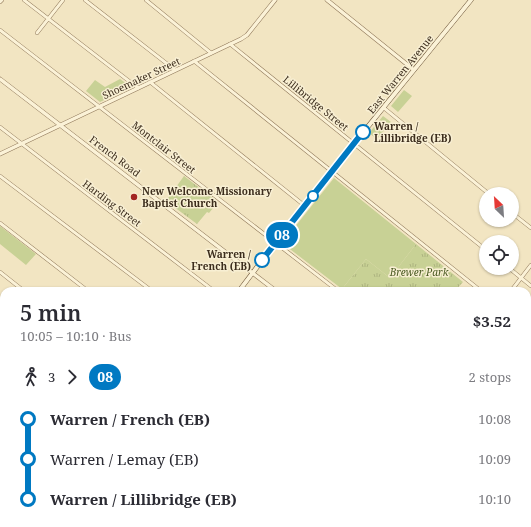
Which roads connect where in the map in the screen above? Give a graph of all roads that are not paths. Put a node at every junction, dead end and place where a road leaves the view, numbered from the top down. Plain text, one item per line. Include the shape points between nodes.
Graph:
1 (2, 0) edge
2 (24, 0) edge
3 (63, 0) edge
4 (85, 0) edge
5 (146, 0) edge
6 (275, 0) edge
7 (328, 0) edge
8 (471, 0) edge
9 (0, 2) edge
10 (48, 19) junction
11 (0, 30) edge
12 (37, 34) dead end
13 (230, 44) junction
14 (212, 53) junction
15 (194, 62) junction
16 (175, 70) junction
17 (414, 70) junction
18 (0, 79) edge
19 (150, 82) junction
20 (138, 88) junction
21 (99, 107) junction
22 (384, 108) junction
23 (61, 125) junction
24 (0, 127) edge
25 (354, 143) junction
26 (21, 144) junction
27 (0, 154) edge
28 (332, 171) junction
29 (0, 176) edge
30 (480, 187) edge
31 (305, 206) junction
32 (519, 219) edge
33 (0, 223) edge
34 (531, 228) edge
35 (275, 243) junction
36 (479, 244) edge
37 (531, 265) edge
38 (0, 272) edge
39 (253, 273) junction
40 (517, 275) edge
41 (521, 278) junction
42 (531, 286) edge
43 (19, 287) edge
44 (83, 287) edge
45 (147, 287) edge
46 (209, 287) edge
47 (242, 287) edge
48 (271, 287) edge
49 (333, 287) edge
50 (476, 287) edge
51 (514, 287) edge

1 - 9 street
2 - 10 street
3 - 10 street
4 - 16 street
5 - 14 street
6 - 13 street, Shoemaker Street via 247,35
7 - 17 street
8 - 17 main road, East Warren Avenue
10 - 12 street
10 - 20 street
11 - 21 street, Montclair Street
13 - 14 street, Shoemaker Street
13 - 25 street, Lillibridge Street
14 - 15 street, Shoemaker Street
15 - 16 street, Shoemaker Street
15 - 28 street
16 - 19 street, Shoemaker Street
17 - 22 main road, East Warren Avenue
18 - 23 street, French Road
19 - 20 street, Shoemaker Street
19 - 31 street
20 - 21 street, Shoemaker Street
21 - 23 street, Shoemaker Street
21 - 35 street, Montclair Street
22 - 25 main road, East Warren Avenue
22 - 30 street
23 - 26 street, Shoemaker Street
23 - 39 street, French Road
24 - 26 street, Harding Street
25 - 28 main road, East Warren Avenue
25 - 36 street, Lillibridge Street
26 - 27 street, Shoemaker Street
26 - 46 street, Harding Street
28 - 31 main road, East Warren Avenue
28 - 50 street
29 - 45 street
31 - 35 main road, East Warren Avenue
32 - 34 street
33 - 44 street
35 - 39 main road, East Warren Avenue
35 - 49 street, Montclair Street
37 - 41 street
38 - 43 street
39 - 47 main road, East Warren Avenue
39 - 48 street, French Road
40 - 41 street
41 - 42 street
41 - 51 street

